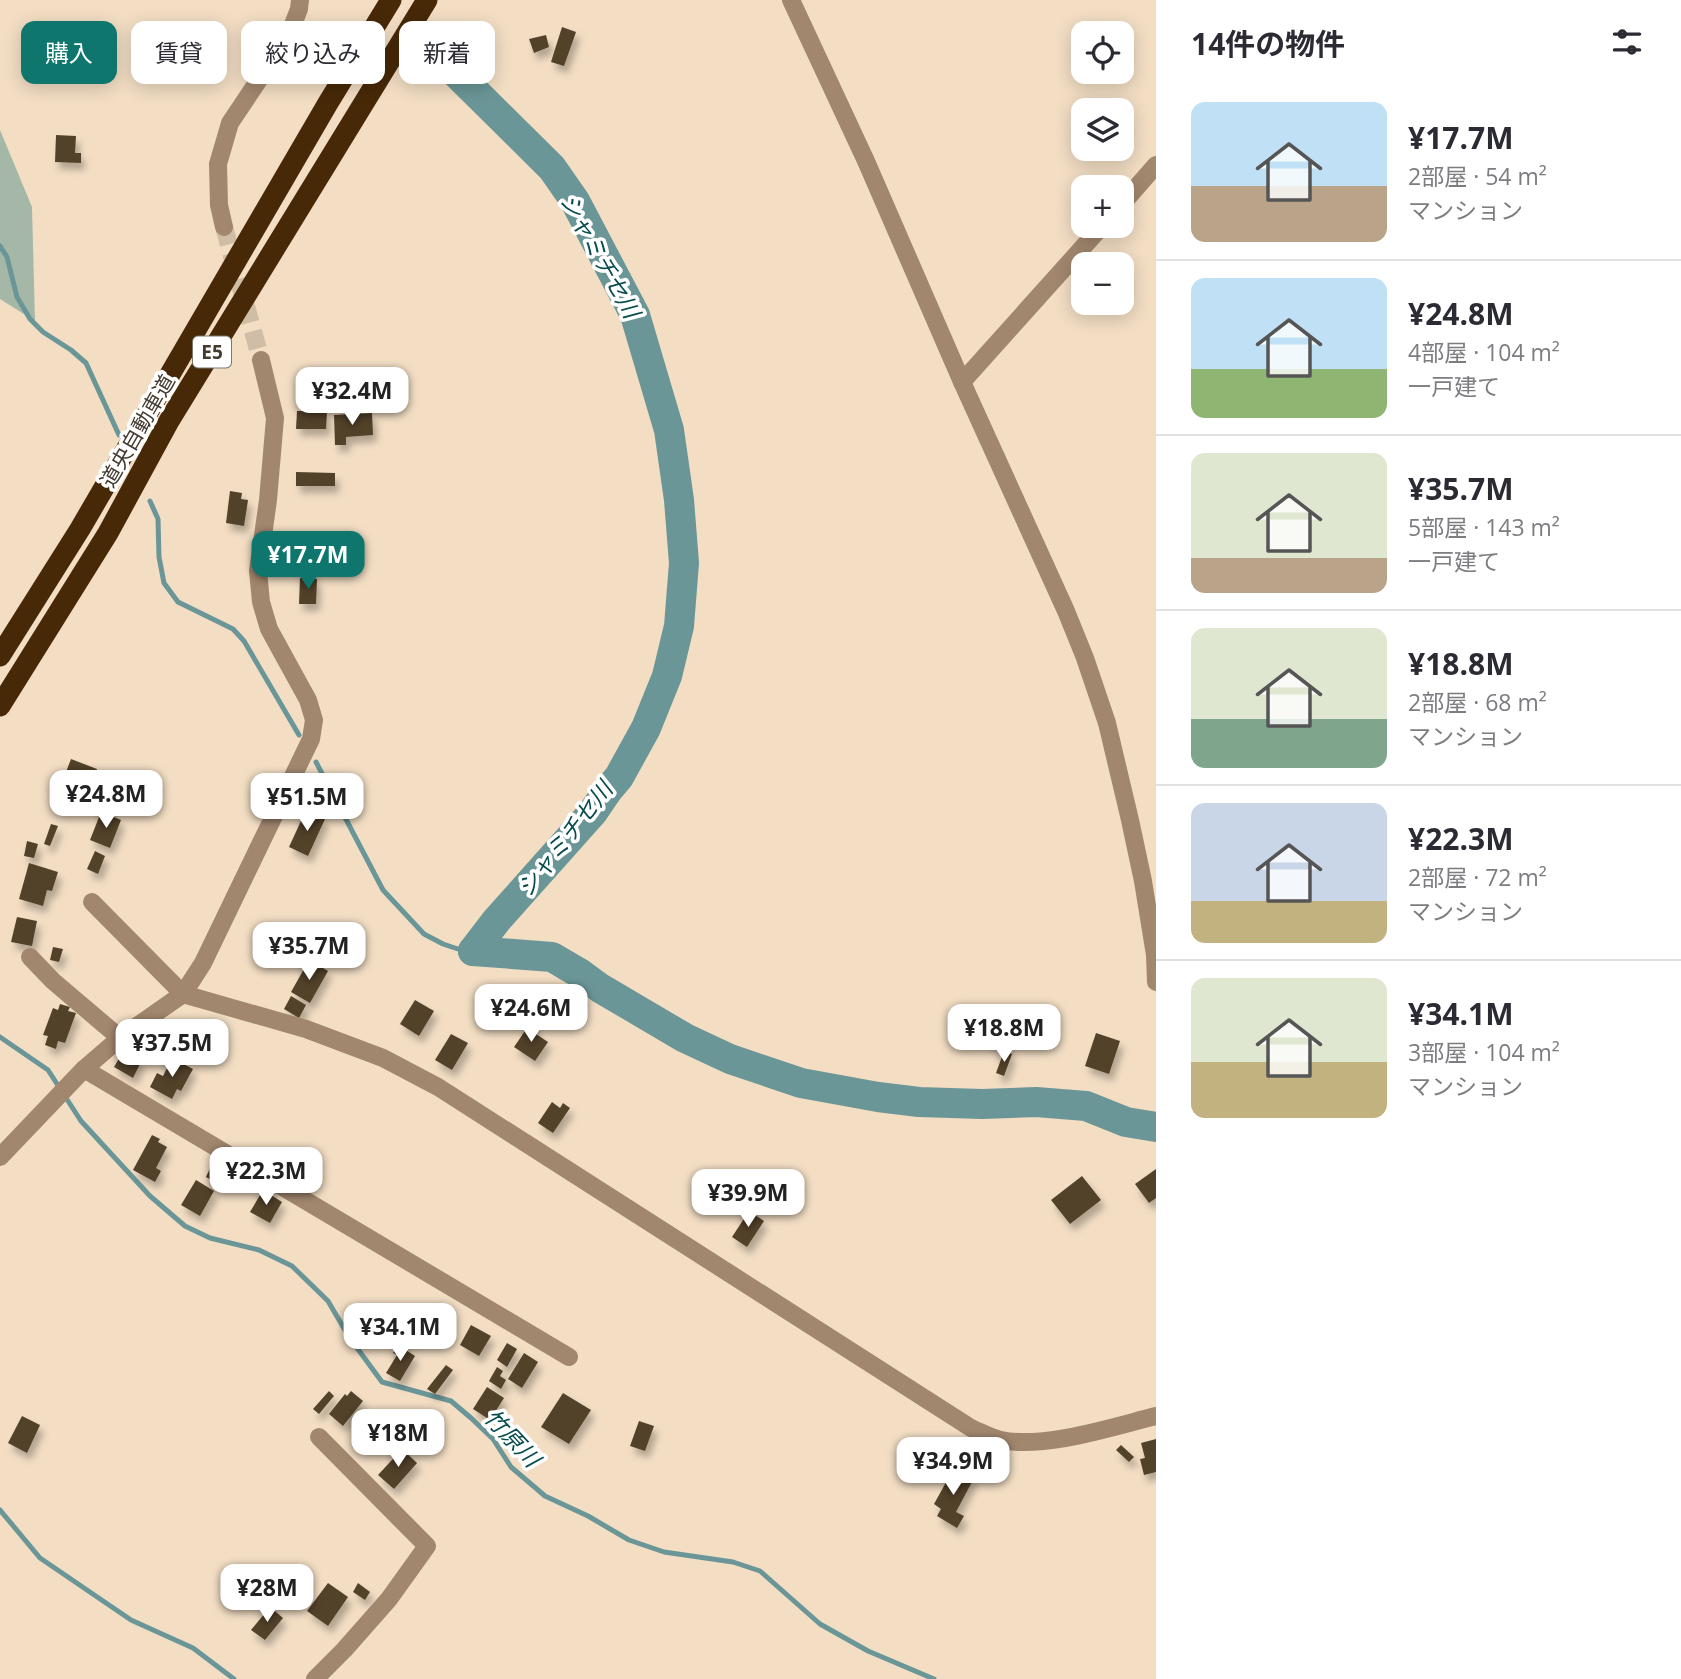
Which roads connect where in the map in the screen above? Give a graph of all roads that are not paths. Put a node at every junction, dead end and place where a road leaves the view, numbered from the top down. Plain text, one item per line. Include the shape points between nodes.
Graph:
1 (300, 0) edge
2 (388, 0) edge
3 (427, 0) edge
4 (435, 0) edge
5 (791, 0) edge
6 (414, 21) edge
7 (418, 21) edge
8 (399, 46) edge
9 (1156, 165) edge
10 (1134, 190) edge
11 (223, 227) tunnel mouth
12 (1091, 238) edge
13 (261, 360) tunnel mouth
14 (962, 382) junction
15 (0, 656) edge
16 (0, 706) edge
17 (92, 902) dead end
18 (1155, 956) edge
19 (30, 957) dead end
20 (1156, 982) edge
21 (183, 994) junction
22 (120, 1038) junction
23 (84, 1069) junction
24 (0, 1157) edge
25 (569, 1357) dead end
26 (1156, 1416) edge
27 (319, 1437) dead end
28 (315, 1679) edge

1 - 11 street via 289,35 230,123 218,164
2 - 15 highway, 道央自動車道 / E5 via 80,529
3 - 6 highway, 道央自動車道 / E5
4 - 7 highway
5 - 14 street
8 - 16 highway, 道央自動車道 / E5
9 - 10 street
12 - 14 street
13 - 21 street via 275,418 258,571 261,603 269,629 309,700 314,720 296,772 203,963
14 - 18 street via 1061,599 1107,723
17 - 21 street
18 - 20 street
19 - 22 street
21 - 22 street
21 - 26 street via 306,1029 383,1058 438,1087 971,1428 999,1440 1027,1443
22 - 23 street
23 - 24 street
23 - 25 street
27 - 28 street via 427,1546 389,1599

